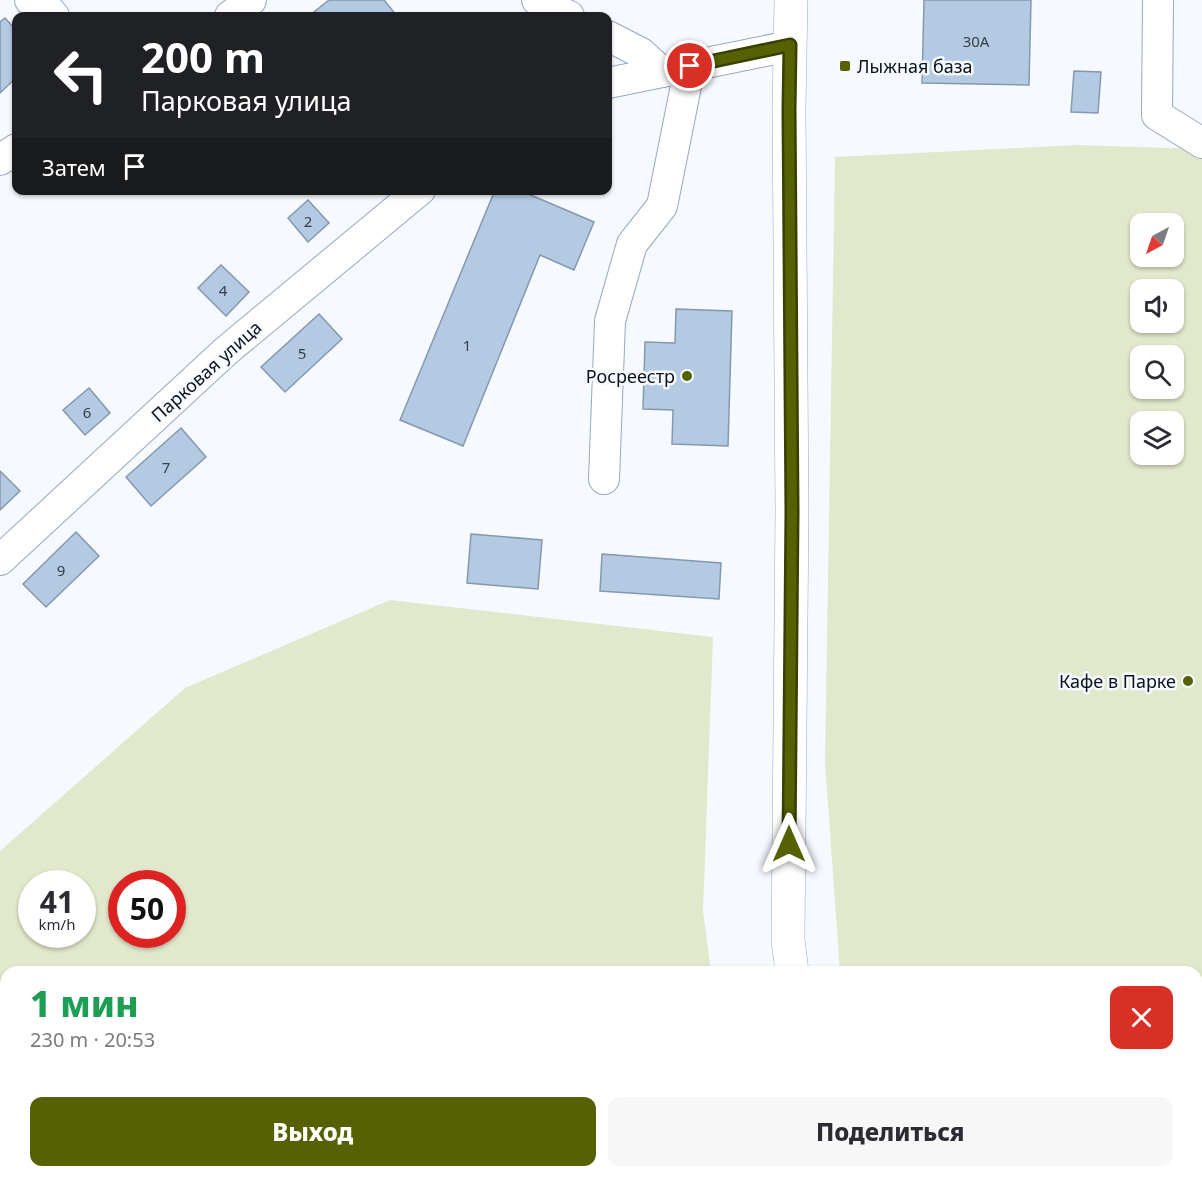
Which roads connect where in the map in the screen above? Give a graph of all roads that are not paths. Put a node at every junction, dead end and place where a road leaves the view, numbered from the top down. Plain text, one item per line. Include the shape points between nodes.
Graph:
1 (30, 0) edge
2 (251, 0) edge
3 (537, 0) edge
4 (791, 0) edge
5 (1158, 0) edge
6 (50, 12) edge
7 (235, 12) edge
8 (561, 12) edge
9 (612, 38) edge
10 (790, 45) junction
11 (676, 69) junction
12 (612, 82) edge
13 (1202, 143) edge
14 (414, 195) edge
15 (604, 479) dead end
16 (0, 560) edge
17 (791, 966) edge

1 - 6 street
2 - 7 street
3 - 8 street
4 - 10 main road
5 - 13 street via 1157,116
9 - 11 street
10 - 11 street
10 - 17 main road via 792,511 788,939
11 - 12 street
11 - 15 street via 662,206 632,244 610,321
14 - 16 street, Парковая улица via 226,351

